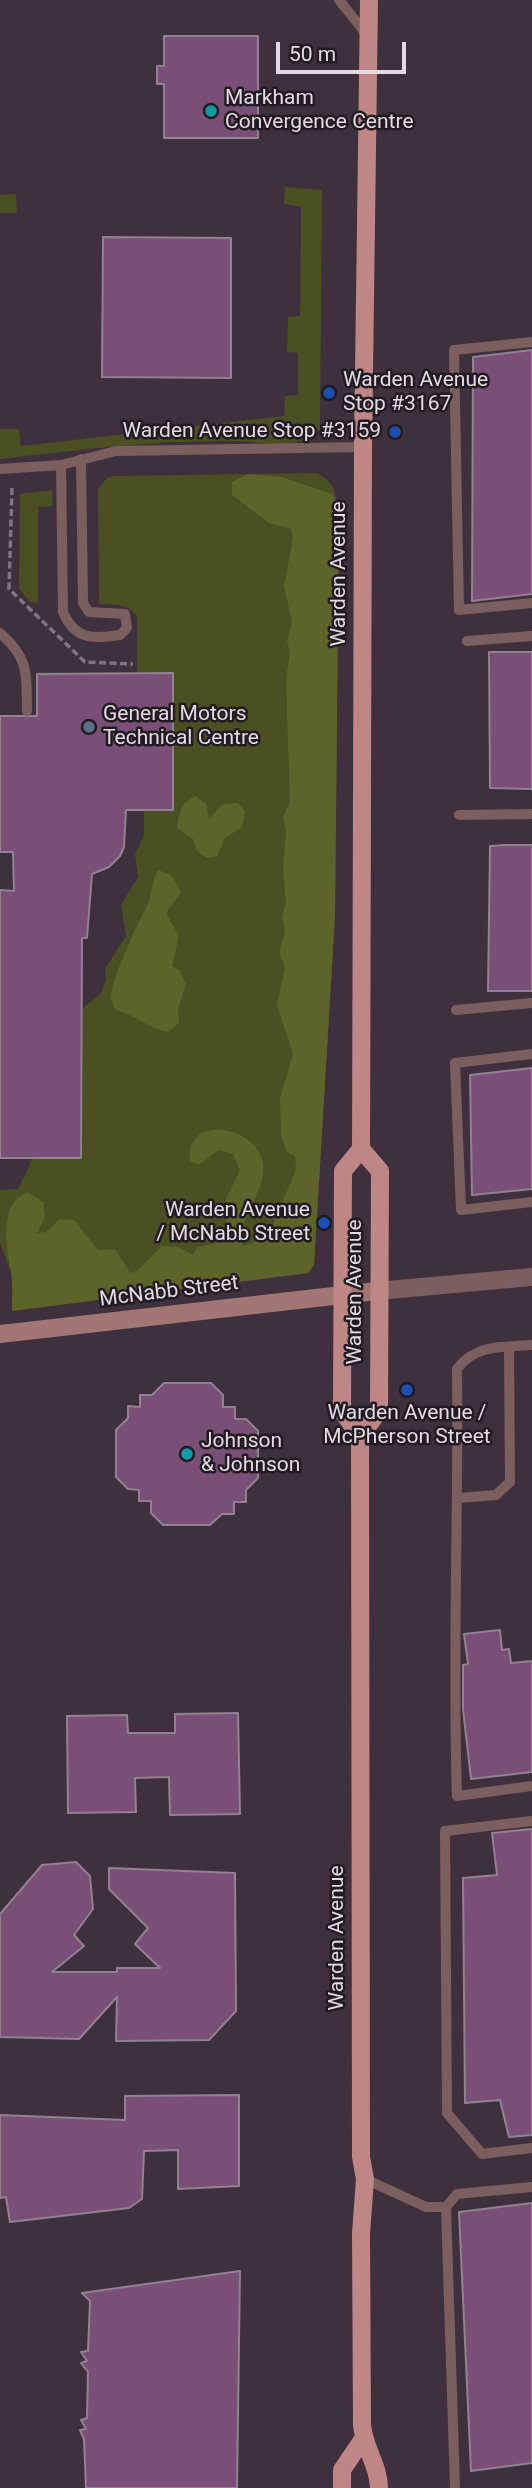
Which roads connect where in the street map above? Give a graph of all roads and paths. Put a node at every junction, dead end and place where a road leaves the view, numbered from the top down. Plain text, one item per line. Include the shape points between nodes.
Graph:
1 (339, 0) edge
2 (369, 0) edge
3 (369, 37) junction
4 (532, 342) edge
5 (363, 447) junction
6 (81, 459) junction
7 (61, 465) junction
8 (0, 469) edge
9 (12, 488) dead end
10 (532, 603) edge
11 (0, 632) edge
12 (532, 636) edge
13 (467, 641) dead end
14 (133, 664) dead end
15 (27, 711) dead end
16 (532, 814) edge
17 (459, 816) dead end
18 (532, 1003) edge
19 (456, 1010) dead end
20 (532, 1054) edge
21 (361, 1149) junction
22 (532, 1202) edge
23 (532, 1277) edge
24 (377, 1291) junction
25 (343, 1294) junction
26 (0, 1334) edge
27 (532, 1345) edge
28 (509, 1347) junction
29 (360, 1436) junction
30 (458, 1498) junction
31 (532, 1786) edge
32 (532, 1821) edge
33 (532, 2148) edge
34 (365, 2179) junction
35 (532, 2187) edge
36 (446, 2207) junction
37 (363, 2439) junction
38 (342, 2488) edge
39 (379, 2488) edge
40 (454, 2488) edge

1 - 3 lane
2 - 3 main road, Warden Avenue
3 - 5 main road, Warden Avenue
4 - 10 lane via 454,350 459,610
5 - 6 lane via 116,451
5 - 21 main road, Warden Avenue
6 - 7 lane
6 - 7 lane via 83,603 89,612 125,614 127,628 120,635 82,635 72,630 64,612
7 - 8 lane
9 - 14 path via 9,589 85,662
11 - 15 lane via 22,655
12 - 13 lane
16 - 17 lane
18 - 19 lane
20 - 22 lane via 455,1063 461,1210
21 - 24 main road, Warden Avenue via 380,1171
21 - 25 main road, Warden Avenue via 343,1171
23 - 24 street
24 - 25 street, McNabb Street
24 - 29 main road, Warden Avenue via 379,1411
25 - 26 street, McNabb Street
25 - 29 main road, Warden Avenue via 342,1411
27 - 28 lane
28 - 30 lane via 483,1349 464,1358 457,1369
28 - 30 lane via 510,1482 496,1495
29 - 34 main road, Warden Avenue via 361,2157
30 - 31 lane via 453,1675 457,1796
32 - 33 lane via 445,1831 447,2113 482,2154
34 - 36 lane via 426,2207
34 - 37 main road, Warden Avenue via 361,2234
35 - 36 lane via 457,2194
36 - 40 lane
37 - 38 main road via 342,2470
37 - 39 main road, Warden Avenue via 379,2475

